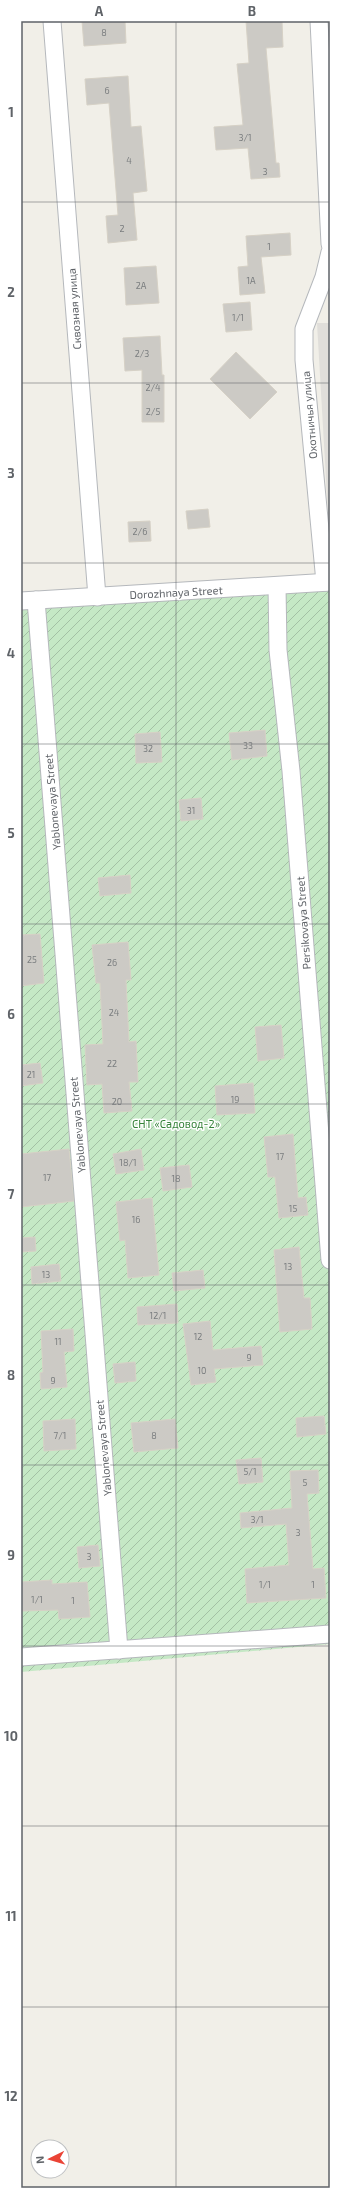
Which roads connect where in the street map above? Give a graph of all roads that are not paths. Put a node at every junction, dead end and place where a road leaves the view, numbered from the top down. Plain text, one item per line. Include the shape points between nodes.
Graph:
1 (52, 21) edge
2 (320, 21) edge
3 (330, 244) edge
4 (330, 252) edge
5 (327, 582) edge
6 (277, 586) junction
7 (97, 597) junction
8 (28, 601) edge
9 (330, 1260) edge
10 (330, 1634) edge
11 (119, 1650) junction
12 (21, 1657) edge

1 - 7 street, Сквозная улица
2 - 3 street
4 - 5 street, Охотничья улица via 324,277 304,329 304,360
5 - 6 street, Dorozhnaya Street
6 - 7 street, Dorozhnaya Street
6 - 9 street, Persikovaya Street via 278,650 292,771
7 - 8 street, Dorozhnaya Street
8 - 11 street, Yablonevaya Street
10 - 11 street
11 - 12 street

